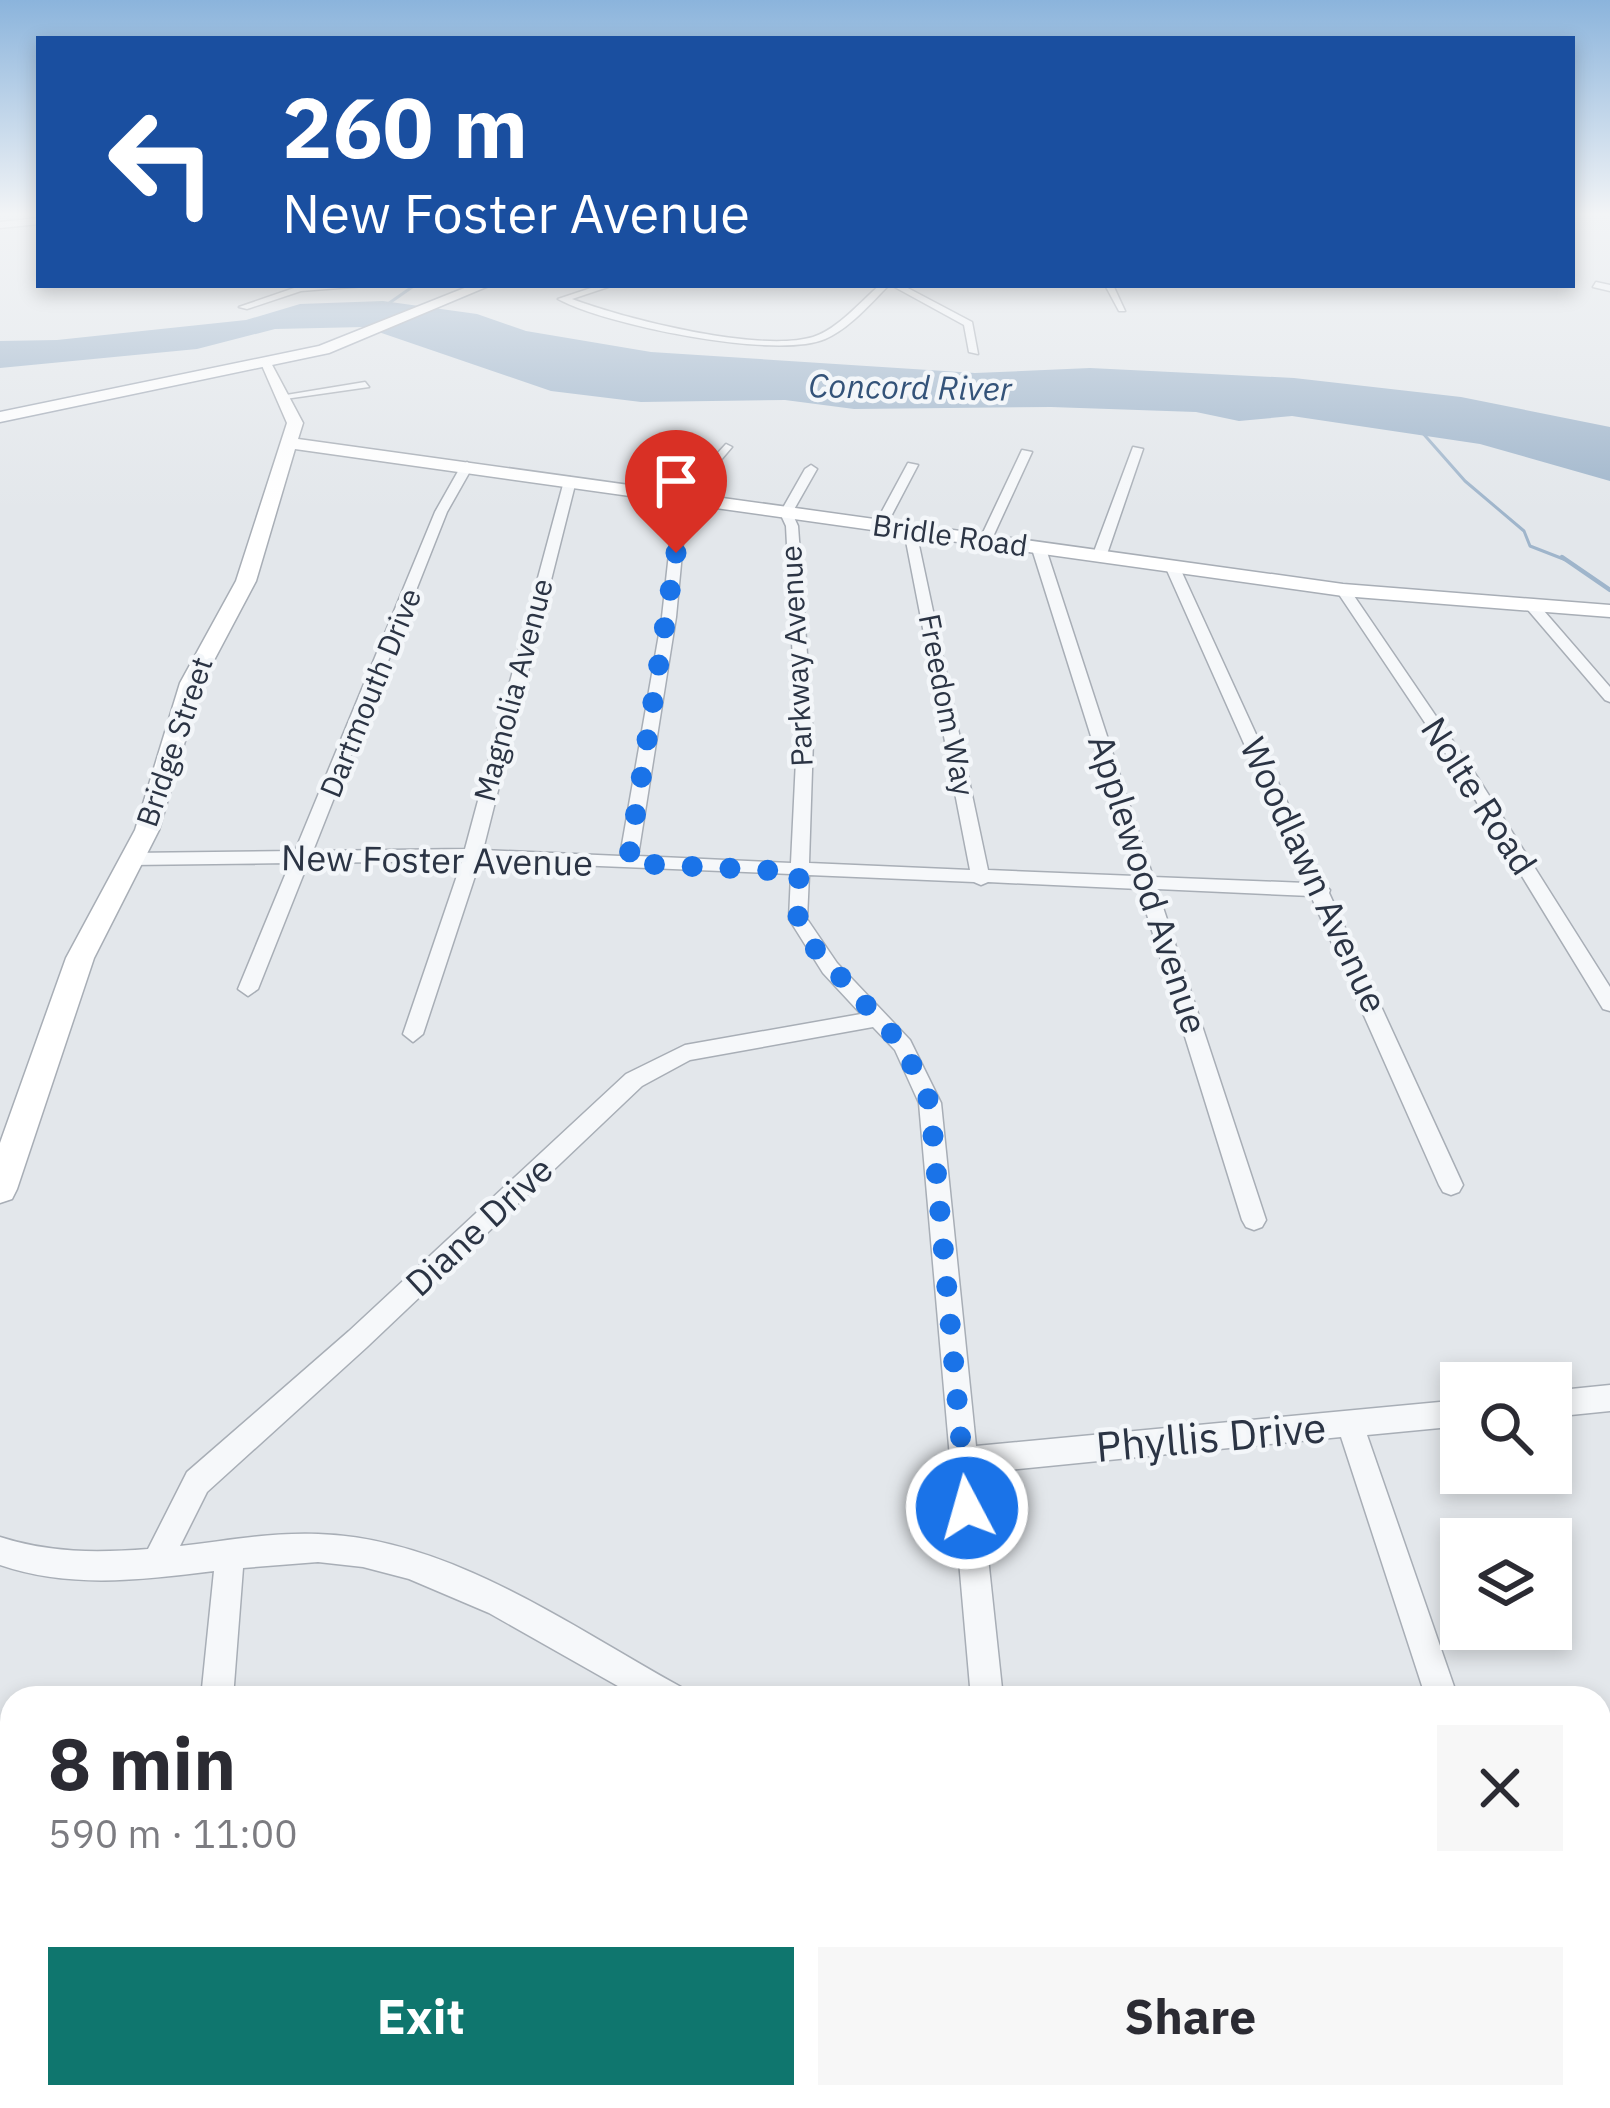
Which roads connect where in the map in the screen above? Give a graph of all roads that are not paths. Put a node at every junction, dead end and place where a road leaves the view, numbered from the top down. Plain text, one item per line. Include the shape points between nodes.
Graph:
1 (411, 313) edge
2 (614, 313) edge
3 (853, 313) edge
4 (949, 313) edge
5 (974, 352) dead end
6 (265, 364) junction
7 (365, 385) dead end
8 (285, 396) junction
9 (0, 417) edge
10 (291, 443) junction
11 (727, 447) dead end
12 (1137, 449) dead end
13 (1026, 452) dead end
14 (912, 465) dead end
15 (467, 466) junction
16 (811, 469) dead end
17 (570, 481) junction
18 (681, 499) junction
19 (786, 513) junction
20 (880, 526) junction
21 (910, 531) junction
22 (985, 541) junction
23 (1039, 549) junction
24 (1099, 556) junction
25 (1172, 566) junction
26 (1343, 590) junction
27 (1533, 607) junction
28 (1610, 611) edge
29 (1610, 697) edge
30 (470, 855) junction
31 (305, 857) junction
32 (130, 859) junction
33 (628, 863) junction
34 (799, 872) junction
35 (981, 880) junction
36 (1146, 885) junction
37 (1321, 890) junction
38 (248, 988) dead end
39 (1610, 1004) edge
40 (879, 1018) junction
41 (413, 1034) dead end
42 (1451, 1185) dead end
43 (0, 1189) edge
44 (1254, 1220) dead end
45 (1610, 1398) edge
46 (1572, 1402) edge
47 (1440, 1415) edge
48 (1350, 1425) junction
49 (962, 1461) junction
50 (0, 1551) edge
51 (230, 1555) junction
52 (158, 1560) junction
53 (218, 1686) edge
54 (648, 1686) edge
55 (986, 1686) edge
56 (1438, 1686) edge

1 - 6 main road
2 - 3 street via 677,331 808,341
4 - 5 street via 969,323
6 - 8 street, Bridge Street
6 - 9 main road
7 - 8 street
8 - 10 street, Bridge Street via 295,423
10 - 15 street, Bridle Road
10 - 32 street, Bridge Street via 246,580 191,683 154,812
11 - 18 street
12 - 24 street
13 - 22 street
14 - 20 street
15 - 17 street, Bridle Road
15 - 31 street, Dartmouth Drive via 441,512
16 - 19 street
17 - 18 street, Bridle Road
17 - 30 street, Magnolia Avenue
18 - 19 street, Bridle Road
18 - 33 street
19 - 20 street, Bridle Road
19 - 34 street, Parkway Avenue via 805,740
20 - 21 street, Bridle Road
21 - 22 street, Bridle Road
21 - 35 street, Freedom Way
22 - 23 street, Bridle Road
23 - 24 street, Bridle Road
23 - 36 street, Applewood Avenue
24 - 25 street, Bridle Road
25 - 26 street, Bridle Road
25 - 37 street, Woodlawn Avenue
26 - 27 street, Bridle Road
26 - 39 street, Nolte Road
27 - 28 street, Bridle Road
27 - 29 street
30 - 31 street, New Foster Avenue
30 - 33 street, New Foster Avenue
30 - 41 street, Magnolia Avenue
31 - 32 street, New Foster Avenue
31 - 38 street, Dartmouth Drive
32 - 43 street, Bridge Street via 77,965
33 - 34 street, New Foster Avenue
34 - 35 street, New Foster Avenue
34 - 40 street, Parkway Avenue via 798,919 809,942
35 - 36 street, New Foster Avenue
36 - 37 street, New Foster Avenue
36 - 44 street, Applewood Avenue
37 - 42 street, Woodlawn Avenue
40 - 49 street, Parkway Avenue via 903,1046 930,1103
40 - 52 street, Diane Drive via 685,1053 634,1080 197,1481
45 - 46 street
47 - 48 street, Phyllis Drive
48 - 49 street, Phyllis Drive
48 - 56 street
49 - 55 street, Parkway Avenue
50 - 52 street via 45,1568
51 - 52 street
51 - 53 street
51 - 54 street via 320,1548 450,1576

